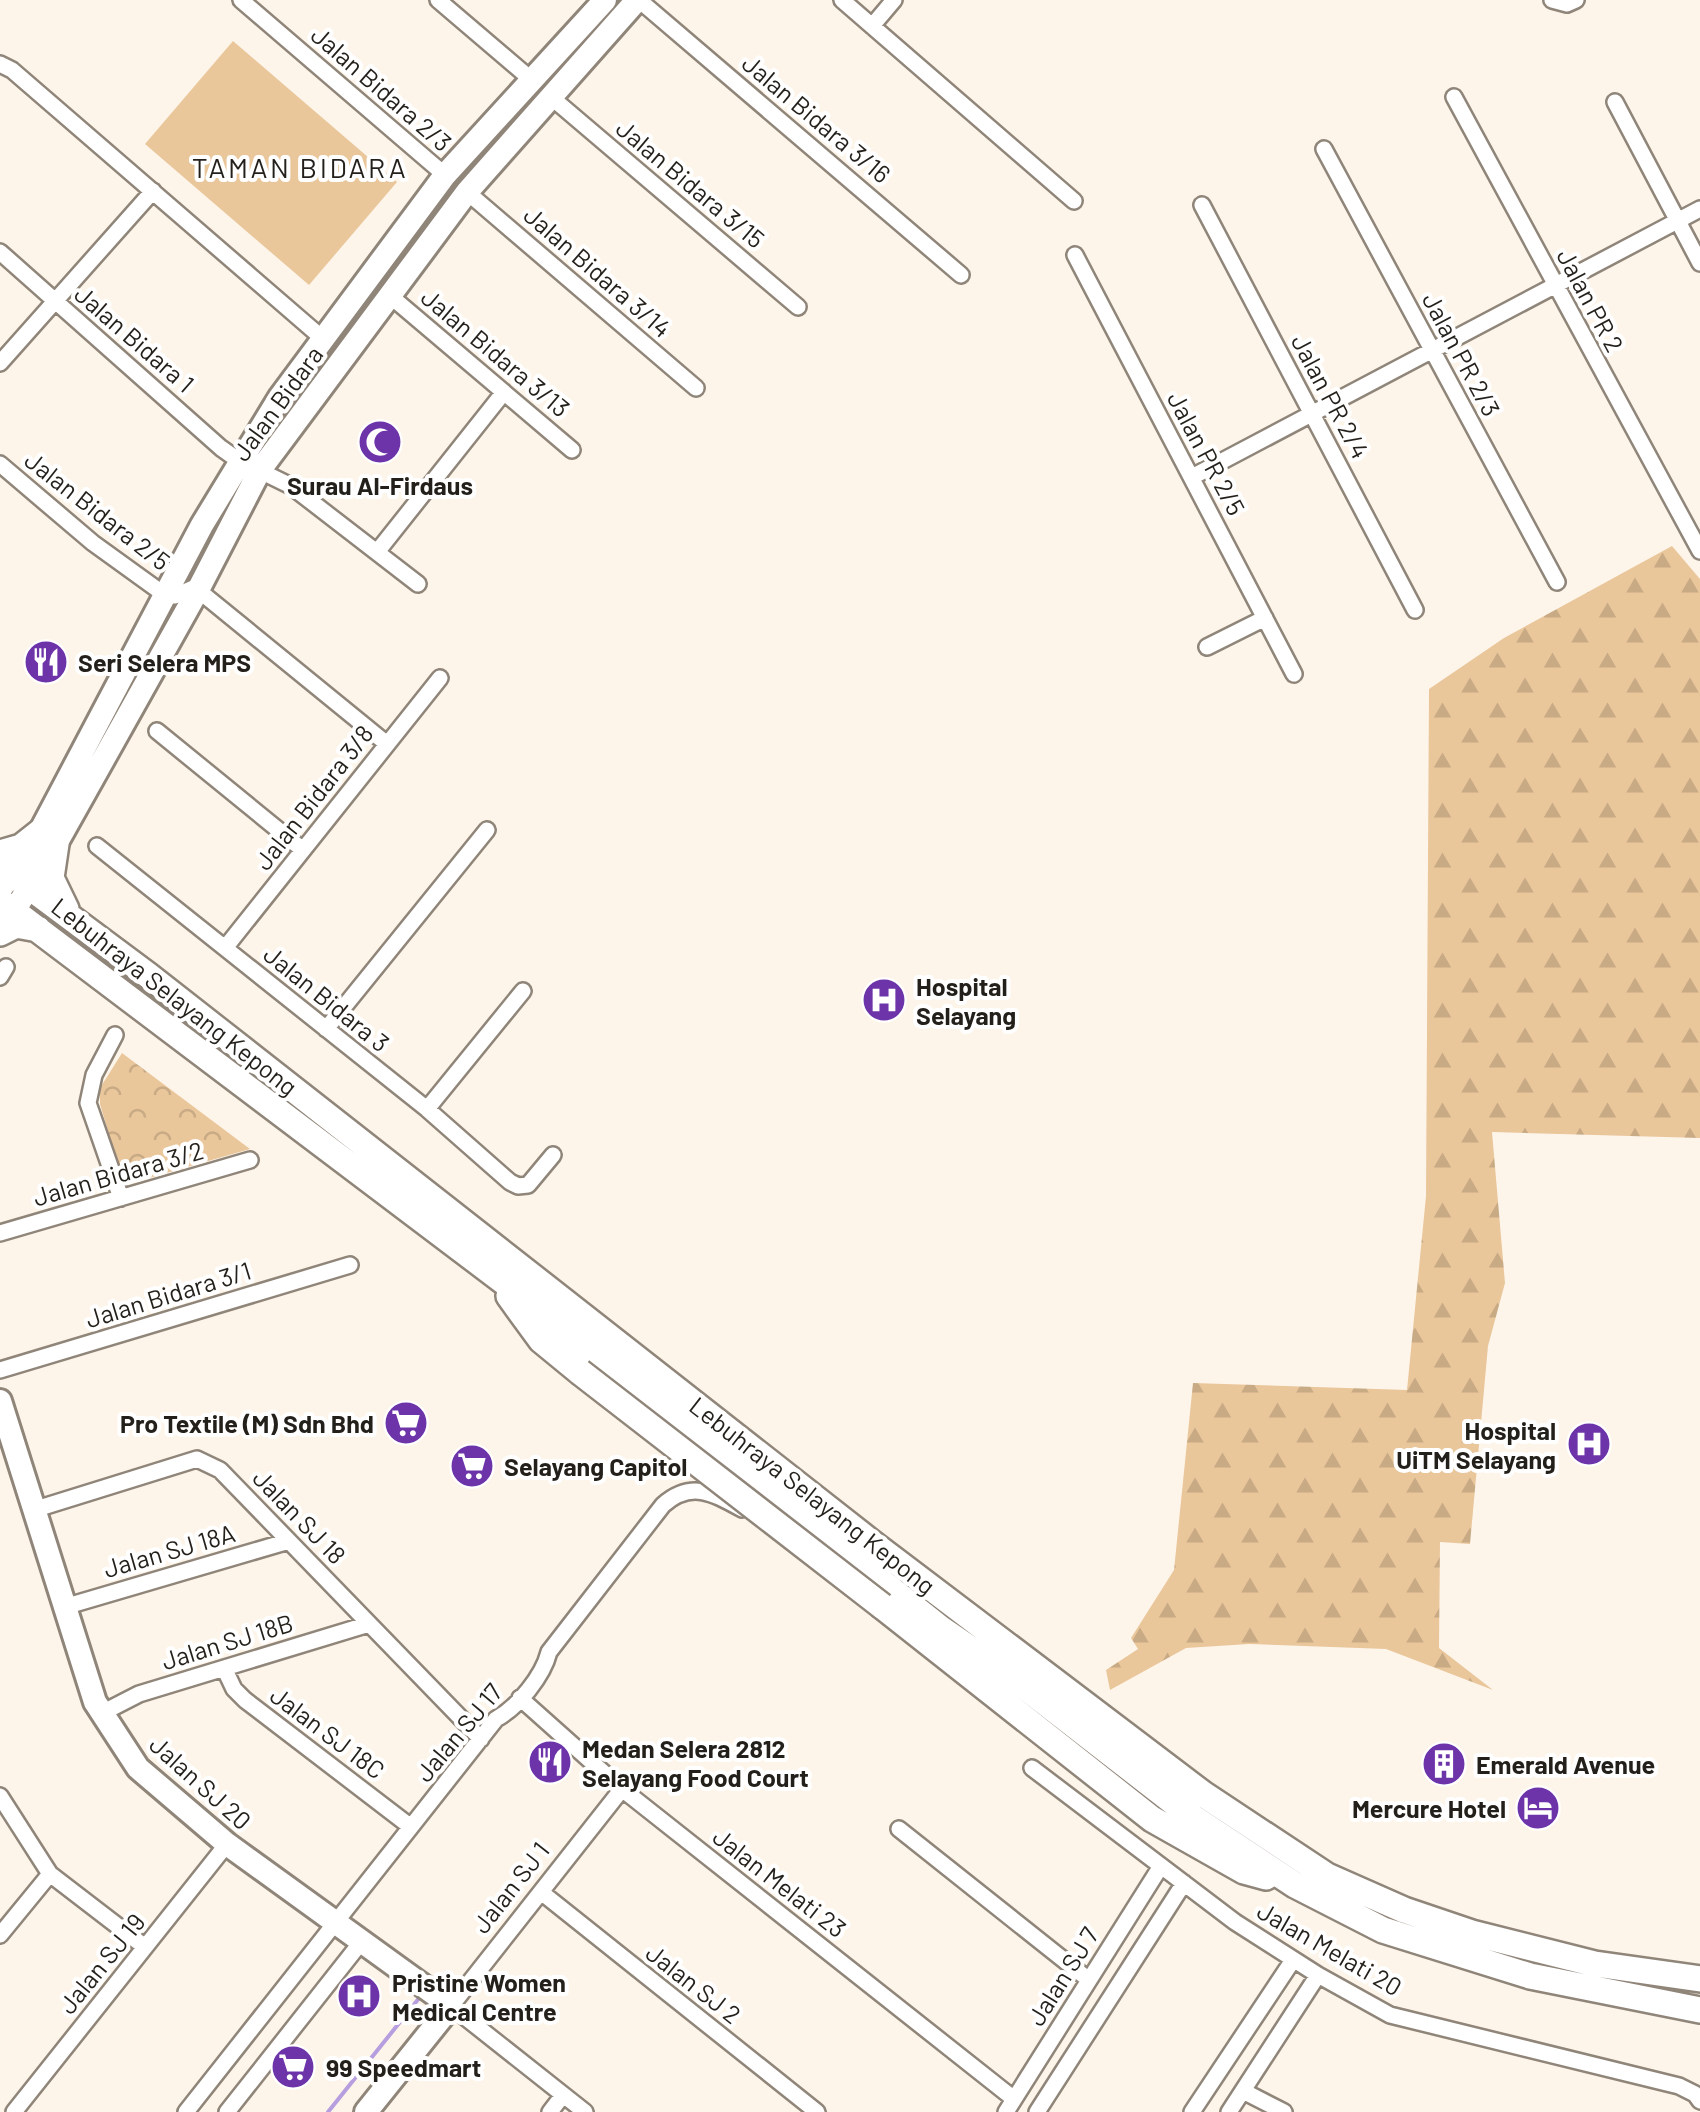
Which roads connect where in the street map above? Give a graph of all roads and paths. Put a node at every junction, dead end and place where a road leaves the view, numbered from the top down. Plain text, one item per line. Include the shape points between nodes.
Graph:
1 (241, 0) edge
2 (438, 0) edge
3 (605, 0) edge
4 (638, 0) edge
5 (842, 0) edge
6 (894, 0) edge
7 (1552, 0) edge
8 (1576, 0) edge
9 (872, 26) junction
10 (0, 64) edge
11 (533, 80) junction
12 (552, 96) junction
13 (1454, 98) dead end
14 (1615, 102) dead end
15 (1324, 149) dead end
16 (445, 175) junction
17 (152, 191) junction
18 (467, 192) junction
19 (1074, 201) dead end
20 (1202, 206) dead end
21 (1700, 209) edge
22 (1677, 221) junction
23 (0, 252) edge
24 (1075, 255) dead end
25 (1700, 264) edge
26 (961, 275) dead end
27 (1554, 286) junction
28 (388, 294) junction
29 (55, 301) junction
30 (798, 307) dead end
31 (321, 338) junction
32 (1432, 351) junction
33 (0, 363) edge
34 (696, 388) dead end
35 (504, 392) junction
36 (1312, 414) junction
37 (572, 450) dead end
38 (0, 464) edge
39 (249, 465) junction
40 (1192, 477) junction
41 (1700, 550) edge
42 (377, 552) junction
43 (1557, 582) dead end
44 (418, 584) dead end
45 (198, 590) junction
46 (165, 595) junction
47 (1415, 610) dead end
48 (1265, 618) junction
49 (1207, 647) dead end
50 (1294, 674) dead end
51 (440, 678) dead end
52 (157, 731) dead end
53 (387, 744) junction
54 (487, 830) dead end
55 (48, 838) junction
56 (97, 846) dead end
57 (303, 850) junction
58 (6, 893) edge
59 (68, 913) junction
60 (225, 948) junction
61 (523, 991) dead end
62 (326, 1029) junction
63 (114, 1035) dead end
64 (427, 1109) junction
65 (553, 1154) dead end
66 (250, 1160) dead end
67 (122, 1198) junction
68 (0, 1233) edge
69 (350, 1265) dead end
70 (503, 1281) junction
71 (0, 1370) edge
72 (0, 1400) edge
73 (7, 1454) edge
74 (33, 1510) junction
75 (809, 1524) junction
76 (289, 1541) junction
77 (64, 1608) junction
78 (369, 1624) junction
79 (224, 1668) junction
80 (520, 1698) junction
81 (102, 1713) junction
82 (480, 1739) junction
83 (1032, 1768) dead end
84 (622, 1789) junction
85 (0, 1796) edge
86 (412, 1827) junction
87 (899, 1830) dead end
88 (227, 1844) junction
89 (1161, 1866) junction
90 (50, 1874) junction
91 (1184, 1884) junction
92 (1295, 1884) junction
93 (540, 1892) junction
94 (336, 1923) junction
95 (0, 1935) edge
96 (362, 1942) junction
97 (145, 1948) junction
98 (1294, 1960) junction
99 (1318, 1976) junction
100 (1700, 1978) edge
101 (1089, 1980) junction
102 (451, 2006) junction
103 (1700, 2010) edge
104 (1243, 2091) junction
105 (564, 2094) junction
106 (1700, 2101) edge
107 (1010, 2106) edge
108 (14, 2112) edge
109 (186, 2112) edge
110 (227, 2112) edge
111 (366, 2112) edge
112 (550, 2112) edge
113 (584, 2112) edge
114 (817, 2112) edge
115 (1038, 2112) edge
116 (1192, 2112) edge
117 (1230, 2112) edge
118 (1284, 2112) edge

1 - 16 street, Jalan Bidara 2/3
2 - 11 street
3 - 11 main road, Jalan Bidara
4 - 12 main road, Jalan Bidara
4 - 26 street, Jalan Bidara 3/16
5 - 9 street
6 - 9 street
7 - 8 street
9 - 19 street
10 - 17 street
11 - 16 main road, Jalan Bidara
12 - 18 main road, Jalan Bidara
12 - 30 street, Jalan Bidara 3/15
13 - 27 street, Jalan PR 2
14 - 22 street
15 - 32 street, Jalan PR 2/3
16 - 31 main road, Jalan Bidara
17 - 29 street
17 - 31 street
18 - 28 main road, Jalan Bidara
18 - 34 street, Jalan Bidara 3/14
20 - 36 street, Jalan PR 2/4
21 - 22 street
22 - 25 street
22 - 27 street
23 - 29 street, Jalan Bidara 1
24 - 40 street, Jalan PR 2/5
27 - 32 street
27 - 41 street, Jalan PR 2
28 - 35 street, Jalan Bidara 3/13
28 - 39 main road, Jalan Bidara
29 - 33 street
29 - 39 street, Jalan Bidara 1
31 - 39 main road, Jalan Bidara
32 - 36 street
32 - 43 street, Jalan PR 2/3
35 - 37 street, Jalan Bidara 3/13
35 - 42 street
36 - 40 street
36 - 47 street, Jalan PR 2/4
38 - 46 street, Jalan Bidara 2/5
39 - 42 street, Jalan Bidara 1 via 291,486
39 - 45 main road, Jalan Bidara
39 - 46 main road, Jalan Bidara
40 - 48 street, Jalan PR 2/5
42 - 44 street, Jalan Bidara 1
45 - 46 street
45 - 53 street
45 - 55 main road, Jalan Bidara
46 - 55 main road, Jalan Bidara
48 - 49 street
48 - 50 street, Jalan PR 2/5
51 - 53 street, Jalan Bidara 3/8
52 - 57 street
53 - 57 street, Jalan Bidara 3/8
54 - 62 street
55 - 58 main road, Jalan Bidara
55 - 58 main road via 21,848
55 - 59 main road via 51,878
56 - 60 street, Jalan Bidara 3
57 - 60 street, Jalan Bidara 3/8
58 - 59 main road, Lebuhraya Selayang Kepong
58 - 70 main road, Lebuhraya Selayang Kepong via 16,925 38,929
59 - 100 main road, Lebuhraya Selayang Kepong via 861,1535 1203,1794 1327,1876 1472,1933 1595,1964
60 - 62 street, Jalan Bidara 3
61 - 64 street
62 - 64 street, Jalan Bidara 3
63 - 67 street via 88,1103
64 - 65 street, Jalan Bidara 3 via 510,1182 525,1187
66 - 67 street, Jalan Bidara 3/2
67 - 68 street, Jalan Bidara 3/2
69 - 71 street, Jalan Bidara 3/1
70 - 75 main road, Lebuhraya Selayang Kepong
70 - 92 main road, bridge via 542,1340 580,1372 1152,1819 1244,1871
72 - 73 main road, Jalan SJ 20
73 - 74 main road, Jalan SJ 20
74 - 76 street, Jalan SJ 18 via 197,1459 220,1470
74 - 77 main road, Jalan SJ 20
75 - 80 street, Jalan SJ 17 via 761,1519 708,1493 675,1494 548,1652 545,1667
75 - 92 main road, Lebuhraya Selayang Kepong via 1195,1818
76 - 77 street, Jalan SJ 18A
76 - 78 street, Jalan SJ 18
77 - 81 main road, Jalan SJ 20
78 - 79 street, Jalan SJ 18B
78 - 82 street, Jalan SJ 18
79 - 81 street, Jalan SJ 18B via 139,1694
79 - 86 street, Jalan SJ 18C via 245,1700
80 - 82 street, Jalan SJ 17
80 - 84 street, Jalan Melati 23
81 - 88 main road, Jalan SJ 20 via 146,1776
82 - 86 street, Jalan SJ 17
83 - 89 street, Jalan Melati 20
84 - 93 street, Jalan SJ 1
84 - 107 street, Jalan Melati 23
85 - 90 street
86 - 94 street, Jalan SJ 17
87 - 101 street
88 - 94 main road, Jalan SJ 20
88 - 97 street, Jalan SJ 19
89 - 91 street, Jalan Melati 20
89 - 101 street, Jalan SJ 7
90 - 95 street
90 - 97 street
91 - 98 street, Jalan Melati 20
91 - 115 street
92 - 103 main road, Lebuhraya Selayang Kepong via 1383,1930 1512,1970
93 - 102 street, Jalan SJ 1
93 - 114 street, Jalan SJ 2
94 - 96 main road, Jalan SJ 20
94 - 109 street, Jalan SJ 17
96 - 102 main road, Jalan SJ 20
96 - 110 street
97 - 108 street, Jalan SJ 19
98 - 99 street, Jalan Melati 20
98 - 116 street
99 - 104 street
99 - 106 street, Jalan Melati 20 via 1390,2015 1680,2086
101 - 107 street, Jalan SJ 7
102 - 105 street
102 - 111 main road, Jalan SJ 1
104 - 117 street
104 - 118 street
105 - 112 street
105 - 113 street

